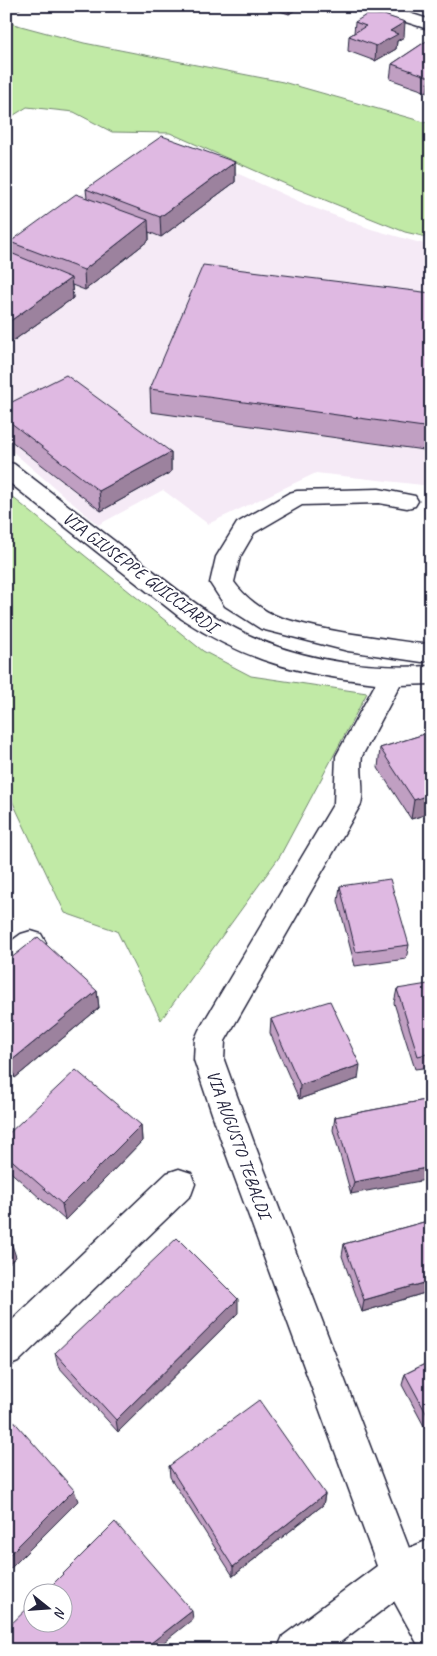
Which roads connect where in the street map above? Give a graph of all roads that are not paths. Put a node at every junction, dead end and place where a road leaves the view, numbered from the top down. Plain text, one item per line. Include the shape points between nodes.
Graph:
1 (370, 6) edge
2 (392, 6) edge
3 (431, 18) edge
4 (431, 25) edge
5 (6, 469) edge
6 (407, 501) dead end
7 (431, 651) edge
8 (431, 675) edge
9 (392, 676) junction
10 (31, 942) edge
11 (6, 961) edge
12 (179, 1184) dead end
13 (6, 1350) edge
14 (415, 1566) edge
15 (431, 1629) edge
16 (297, 1650) edge

1 - 4 street
2 - 3 street
5 - 9 street, VIA GIUSEPPE GUICCIARDI via 214,629 280,658
6 - 7 street via 379,496 297,498 245,528 228,557 222,583 234,600 270,623 348,642 422,653
8 - 9 street, VIA GIUSEPPE GUICCIARDI
9 - 14 street, VIA AUGUSTO TEBALDI via 349,756 347,769 351,794 348,804 210,1039 209,1060 237,1140
10 - 11 street
12 - 13 street
14 - 15 street, VIA AUGUSTO TEBALDI
14 - 16 street

